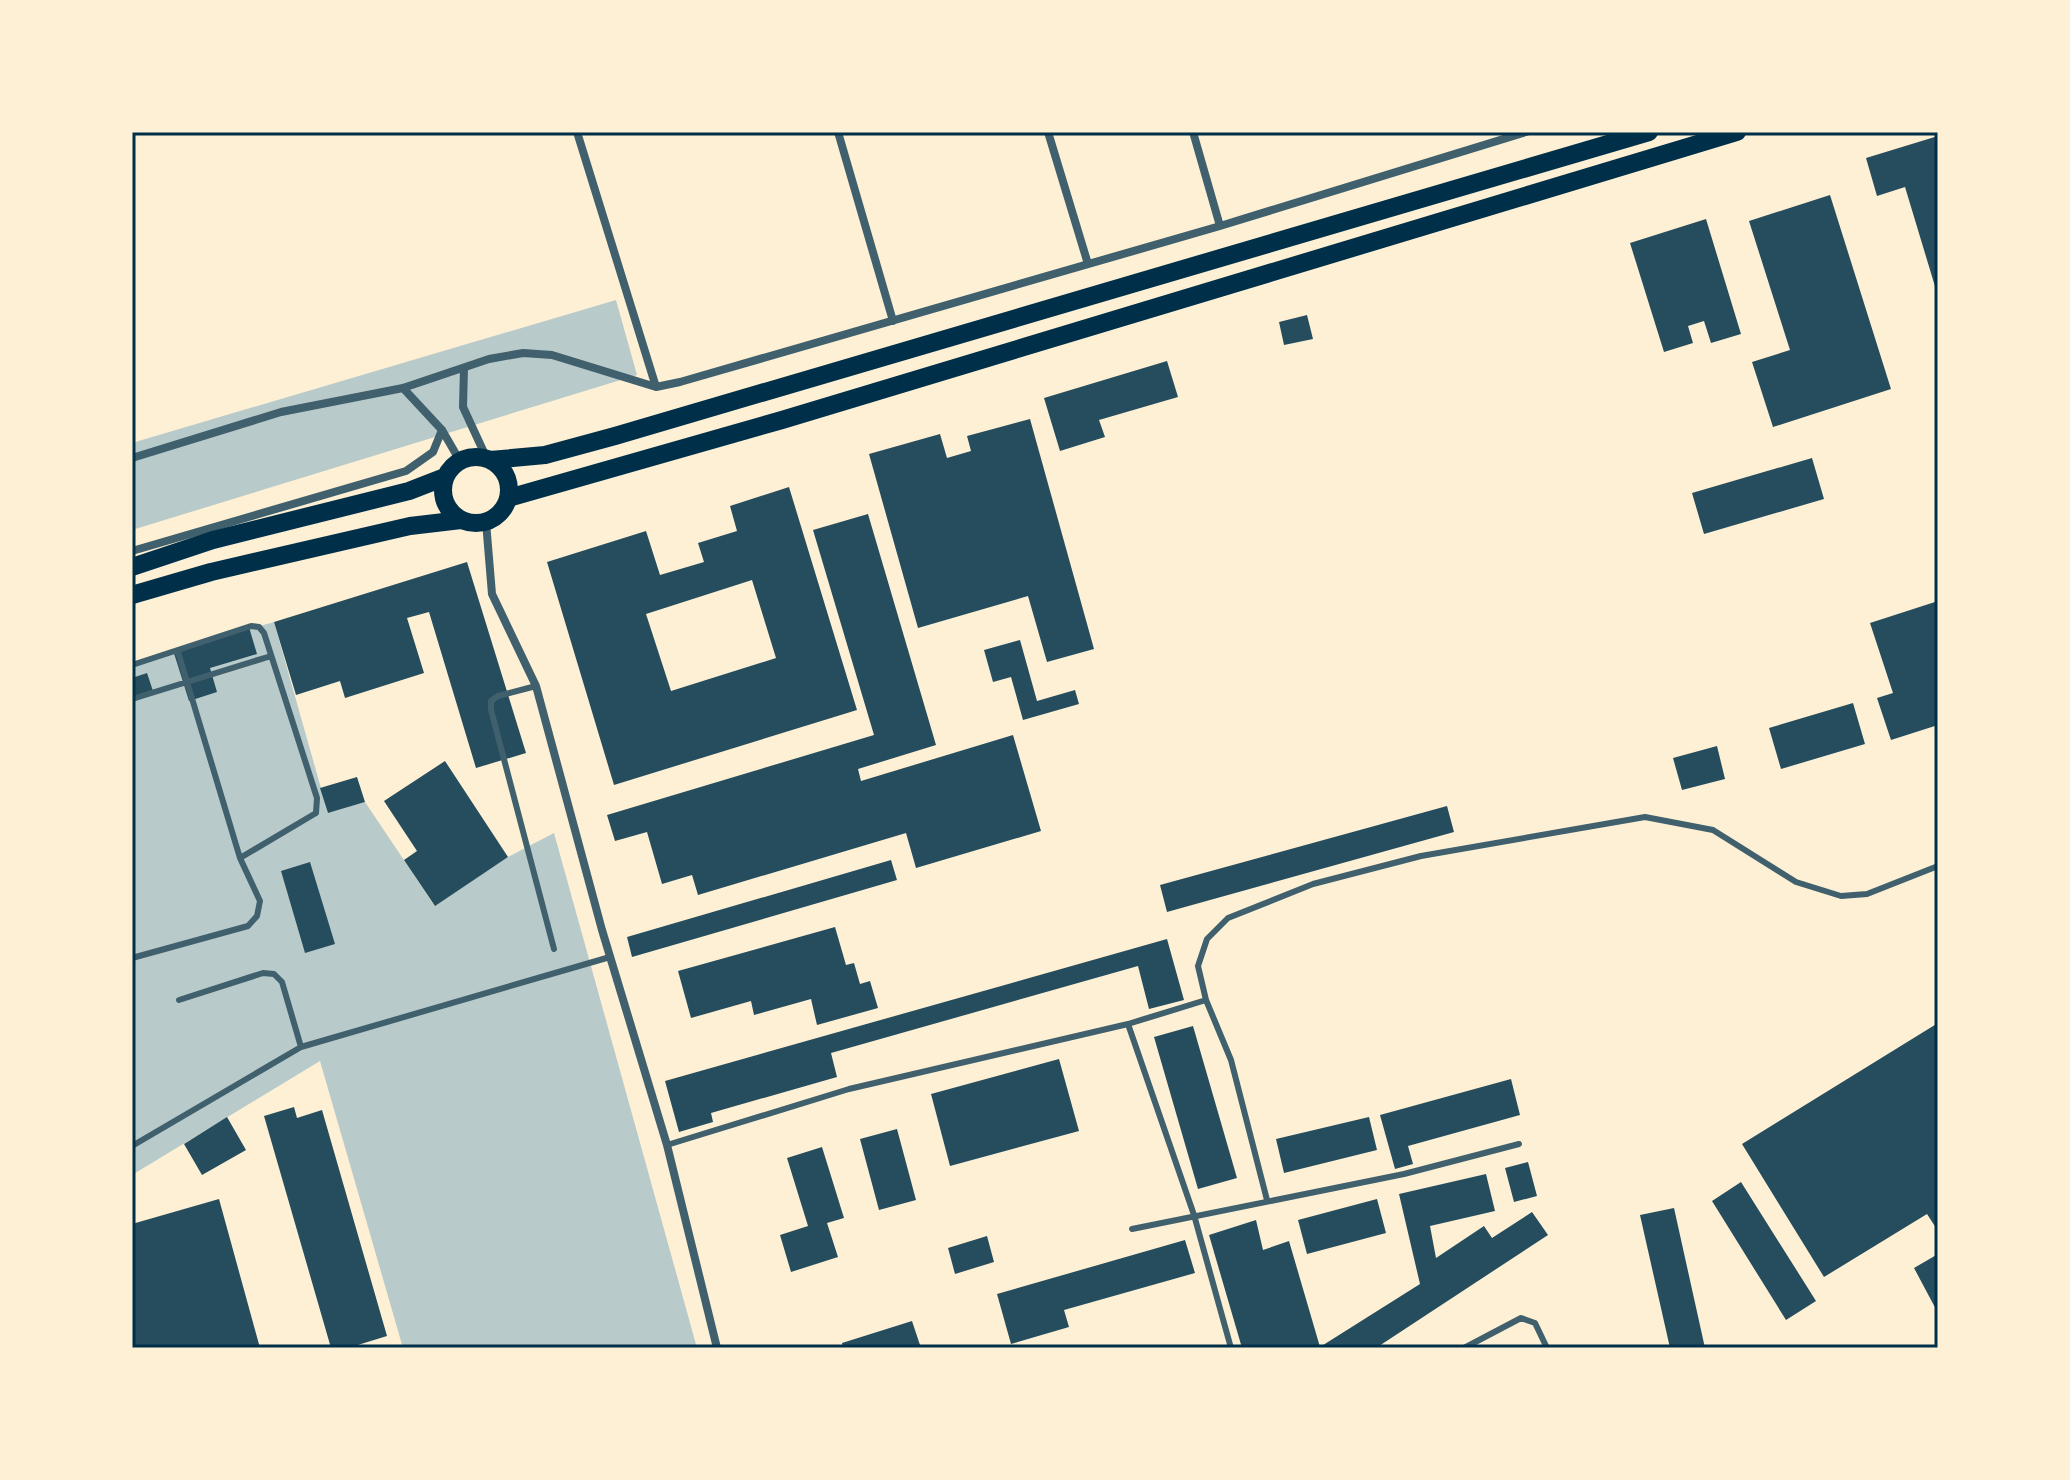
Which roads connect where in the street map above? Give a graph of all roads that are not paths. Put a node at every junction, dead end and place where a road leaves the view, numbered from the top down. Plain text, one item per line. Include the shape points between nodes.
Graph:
1 (577, 132) edge
2 (838, 132) edge
3 (1048, 132) edge
4 (1193, 132) edge
5 (1526, 132) edge
6 (1649, 132) edge
7 (1737, 132) edge
8 (1220, 226) junction
9 (1088, 264) junction
10 (893, 321) junction
11 (464, 368) junction
12 (656, 387) junction
13 (403, 388) junction
14 (442, 430) junction
15 (132, 458) edge
16 (489, 460) junction
17 (460, 461) junction
18 (445, 477) junction
19 (508, 498) junction
20 (461, 520) junction
21 (486, 522) junction
22 (132, 551) edge
23 (132, 567) edge
24 (132, 595) edge
25 (178, 652) junction
26 (271, 656) junction
27 (132, 665) edge
28 (188, 682) junction
29 (536, 686) junction
30 (132, 699) edge
31 (240, 858) junction
32 (1938, 866) edge
33 (554, 949) dead end
34 (610, 957) junction
35 (132, 958) edge
36 (179, 1000) dead end
37 (1206, 1000) junction
38 (1128, 1024) junction
39 (301, 1047) junction
40 (1519, 1144) dead end
41 (667, 1145) junction
42 (132, 1146) edge
43 (1267, 1200) junction
44 (1194, 1215) junction
45 (1132, 1229) dead end
46 (717, 1348) edge
47 (1231, 1348) edge
48 (1464, 1348) edge
49 (1547, 1348) edge

1 - 12 street
2 - 10 street
3 - 9 street
4 - 8 street
5 - 8 street
6 - 16 main road via 615,436 545,455
7 - 19 main road
8 - 9 street
9 - 10 street
10 - 12 street
11 - 12 street via 523,353 552,355
11 - 13 street
11 - 16 street via 463,407
13 - 14 street
13 - 15 street via 281,412
14 - 17 street
14 - 22 street via 433,452 406,471
16 - 17 main road
16 - 19 main road via 506,476
17 - 18 main road
18 - 20 main road via 443,497
18 - 23 main road
19 - 21 main road
20 - 21 main road
20 - 24 main road via 410,526
21 - 29 street via 492,594
25 - 26 lane via 251,626 259,627
25 - 27 lane
25 - 28 lane
26 - 28 lane
26 - 31 lane via 317,798 316,813
28 - 30 lane
28 - 31 lane
29 - 33 lane via 498,696 491,701 491,710
29 - 34 street
31 - 35 lane via 260,901 248,926
32 - 37 lane via 1867,894 1841,896 1796,882 1713,830 1645,817 1421,856 1313,884 1228,918 1207,939 1198,966
34 - 39 lane
34 - 41 street
36 - 39 lane via 274,974 282,982
37 - 38 lane
37 - 43 lane via 1231,1060
38 - 41 lane via 849,1089
38 - 44 lane
39 - 42 lane
40 - 43 lane via 1404,1174
41 - 46 street
43 - 44 lane
44 - 45 lane
44 - 47 lane
48 - 49 lane via 1521,1318 1535,1323

